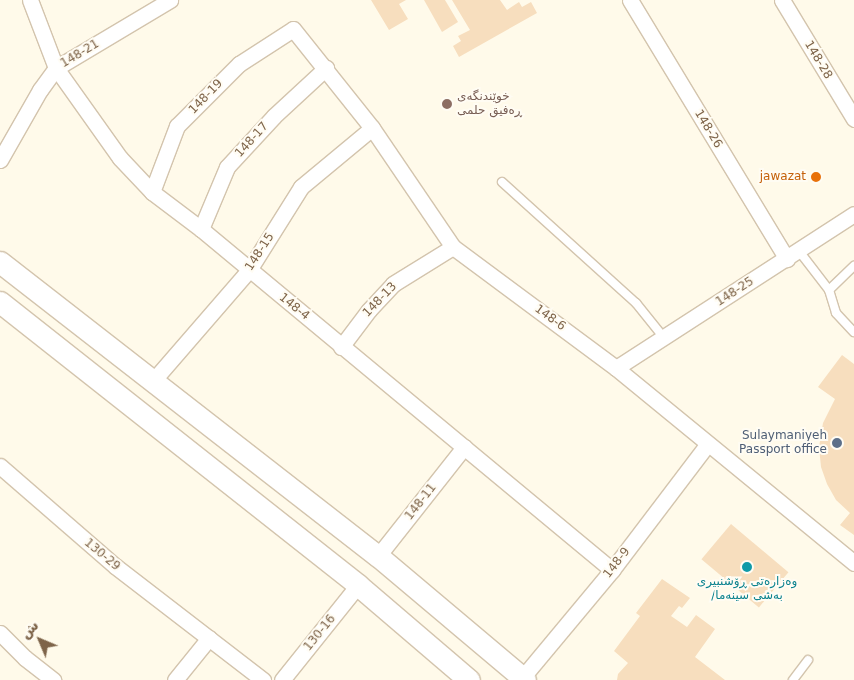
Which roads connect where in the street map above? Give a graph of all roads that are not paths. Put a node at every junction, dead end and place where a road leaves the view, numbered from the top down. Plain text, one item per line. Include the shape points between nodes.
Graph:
1 (30, 0) edge
2 (170, 0) edge
3 (630, 0) edge
4 (782, 0) edge
5 (292, 29) joint
6 (56, 68) junction
7 (326, 68) junction
8 (854, 119) edge
9 (372, 128) junction
10 (0, 160) edge
11 (502, 182) dead end
12 (152, 192) junction
13 (854, 214) edge
14 (201, 229) junction
15 (452, 247) junction
16 (793, 255) junction
17 (0, 262) edge
18 (854, 266) edge
19 (249, 270) junction
20 (829, 290) junction
21 (0, 302) edge
22 (854, 332) edge
23 (664, 338) junction
24 (341, 347) junction
25 (616, 368) junction
26 (152, 382) junction
27 (707, 445) junction
28 (464, 447) junction
29 (0, 466) edge
30 (378, 556) junction
31 (854, 563) edge
32 (612, 570) junction
33 (358, 585) junction
34 (0, 633) edge
35 (209, 638) junction
36 (808, 660) dead end
37 (523, 679) edge
38 (53, 680) edge
39 (175, 680) edge
40 (263, 680) edge
41 (282, 680) edge
42 (469, 680) edge
43 (793, 680) edge

1 - 6 street, 148-4
2 - 6 street, 148-21
3 - 16 street, 148-26
4 - 8 street, 148-28
5 - 7 street, 148-6
5 - 12 street, 148-19 via 238,64 178,126
6 - 10 street, 148-21
6 - 12 street, 148-4 via 120,158
7 - 9 street, 148-6
7 - 14 street, 148-17 via 274,116 227,167
9 - 15 street, 148-6
9 - 19 street, 148-15 via 301,187
11 - 23 lane via 636,303
12 - 14 street, 148-4
13 - 16 street, 148-25
14 - 19 street, 148-4
15 - 24 street, 148-13 via 393,284
15 - 25 street, 148-6
16 - 20 lane
16 - 23 street, 148-25
17 - 26 street
18 - 20 lane
19 - 24 street, 148-4
19 - 26 street, 148-15
20 - 22 lane via 836,313
21 - 33 street
23 - 25 street, 148-25
24 - 28 street, 148-4
25 - 27 street, 148-6
26 - 30 street
27 - 31 street, 148-6
27 - 32 street, 148-9
28 - 30 street, 148-11
28 - 32 street, 148-4
29 - 35 street, 130-29 via 115,566
30 - 37 street
32 - 37 street, 148-9
33 - 41 street, 130-16
33 - 42 street
34 - 38 street
35 - 39 street
35 - 40 street, 130-29
36 - 43 lane

